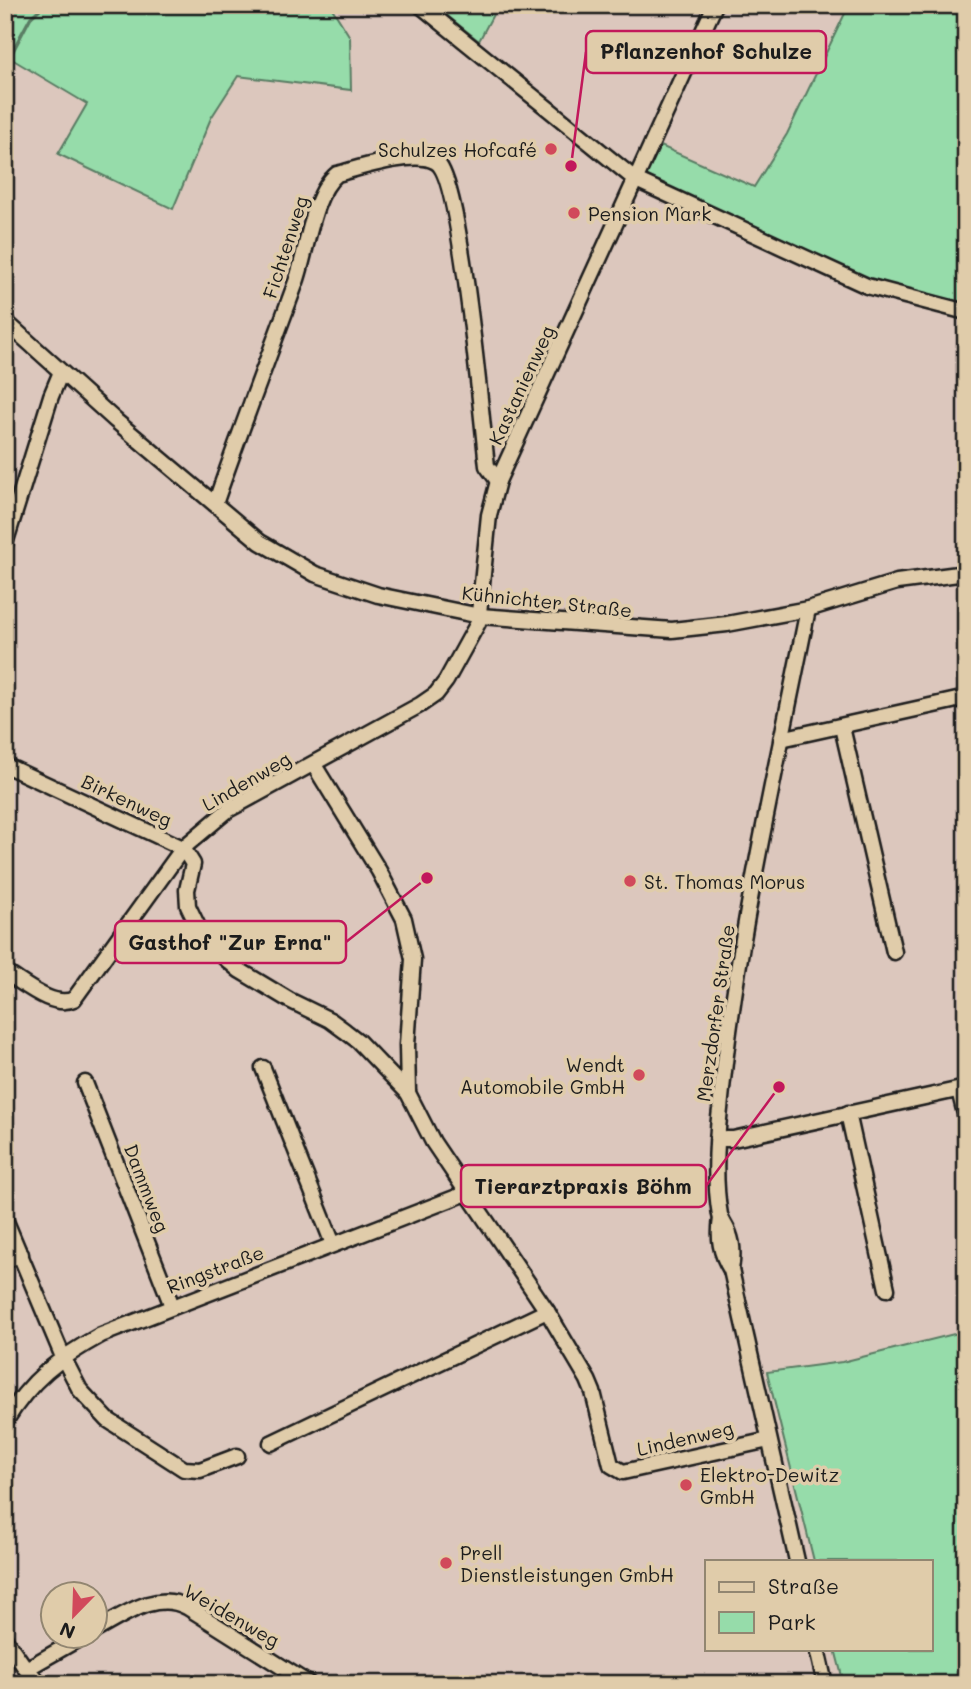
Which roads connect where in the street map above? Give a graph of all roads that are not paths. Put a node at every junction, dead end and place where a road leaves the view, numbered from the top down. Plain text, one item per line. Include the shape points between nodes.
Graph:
1 (420, 5) edge
2 (715, 5) edge
3 (636, 180) junction
4 (966, 312) edge
5 (5, 321) edge
6 (61, 372) junction
7 (498, 481) junction
8 (215, 504) junction
9 (5, 544) edge
10 (966, 573) edge
11 (808, 609) junction
12 (480, 617) junction
13 (966, 698) edge
14 (842, 727) junction
15 (781, 739) junction
16 (5, 765) edge
17 (314, 765) junction
18 (183, 848) junction
19 (894, 952) dead end
20 (5, 972) edge
21 (407, 1055) junction
22 (381, 1066) junction
23 (263, 1068) dead end
24 (85, 1083) dead end
25 (962, 1089) edge
26 (408, 1093) junction
27 (848, 1113) junction
28 (966, 1118) edge
29 (718, 1139) junction
30 (467, 1193) junction
31 (5, 1219) edge
32 (333, 1244) junction
33 (21, 1254) junction
34 (5, 1261) edge
35 (887, 1289) dead end
36 (172, 1306) junction
37 (547, 1311) junction
38 (63, 1357) junction
39 (5, 1422) edge
40 (769, 1440) junction
41 (271, 1443) dead end
42 (237, 1456) dead end
43 (797, 1560) edge
44 (108, 1624) edge
45 (5, 1639) edge
46 (59, 1650) edge
47 (817, 1650) edge
48 (26, 1669) junction
49 (41, 1684) edge
50 (309, 1684) edge
51 (825, 1684) edge

1 - 3 street
2 - 3 street, Kastanienweg
3 - 4 street via 867,286
3 - 7 street, Kastanienweg
5 - 6 street, Kühnichter Straße
6 - 8 street, Kühnichter Straße
6 - 9 street
7 - 8 street, Fichtenweg via 487,466 464,259 448,187 436,162 410,157 328,180 298,279
7 - 12 street, Kastanienweg via 489,515
8 - 12 street, Kühnichter Straße via 260,542 315,574 378,596
10 - 11 street, Kühnichter Straße via 897,582
11 - 12 street, Kühnichter Straße via 727,624 658,630
11 - 15 street, Merzdorfer Straße
12 - 17 street, Lindenweg via 436,694
13 - 14 street
14 - 15 street
14 - 19 street
15 - 29 street, Merzdorfer Straße via 730,1020
16 - 18 street, Birkenweg
17 - 18 street, Lindenweg via 228,810
17 - 21 street, Lindenweg via 404,919 413,959
18 - 20 street, Birkenweg via 74,999 55,1001
18 - 22 street, Lindenweg via 193,864 188,906 201,933 219,953 239,970 330,1020
21 - 22 street
21 - 26 street, Lindenweg
22 - 26 street, Lindenweg
23 - 32 street
24 - 36 street, Dammweg
25 - 27 street
25 - 28 street
26 - 30 street, Lindenweg
27 - 29 street
27 - 35 street
29 - 40 street, Merzdorfer Straße via 721,1218 729,1234 731,1270
30 - 32 street, Ringstraße
30 - 37 street, Lindenweg
31 - 33 street
32 - 36 street, Ringstraße
33 - 34 street
33 - 38 street
36 - 38 street, Ringstraße via 101,1335
37 - 40 street, Lindenweg via 593,1392 608,1459 616,1469 623,1472
37 - 41 street
38 - 39 street, Ringstraße via 37,1379
38 - 42 street via 80,1390 108,1420 173,1463 200,1470
40 - 43 street, Merzdorfer Straße
44 - 50 street, Weidenweg via 145,1605 172,1601
45 - 48 street
46 - 48 street
47 - 51 street
48 - 49 street

